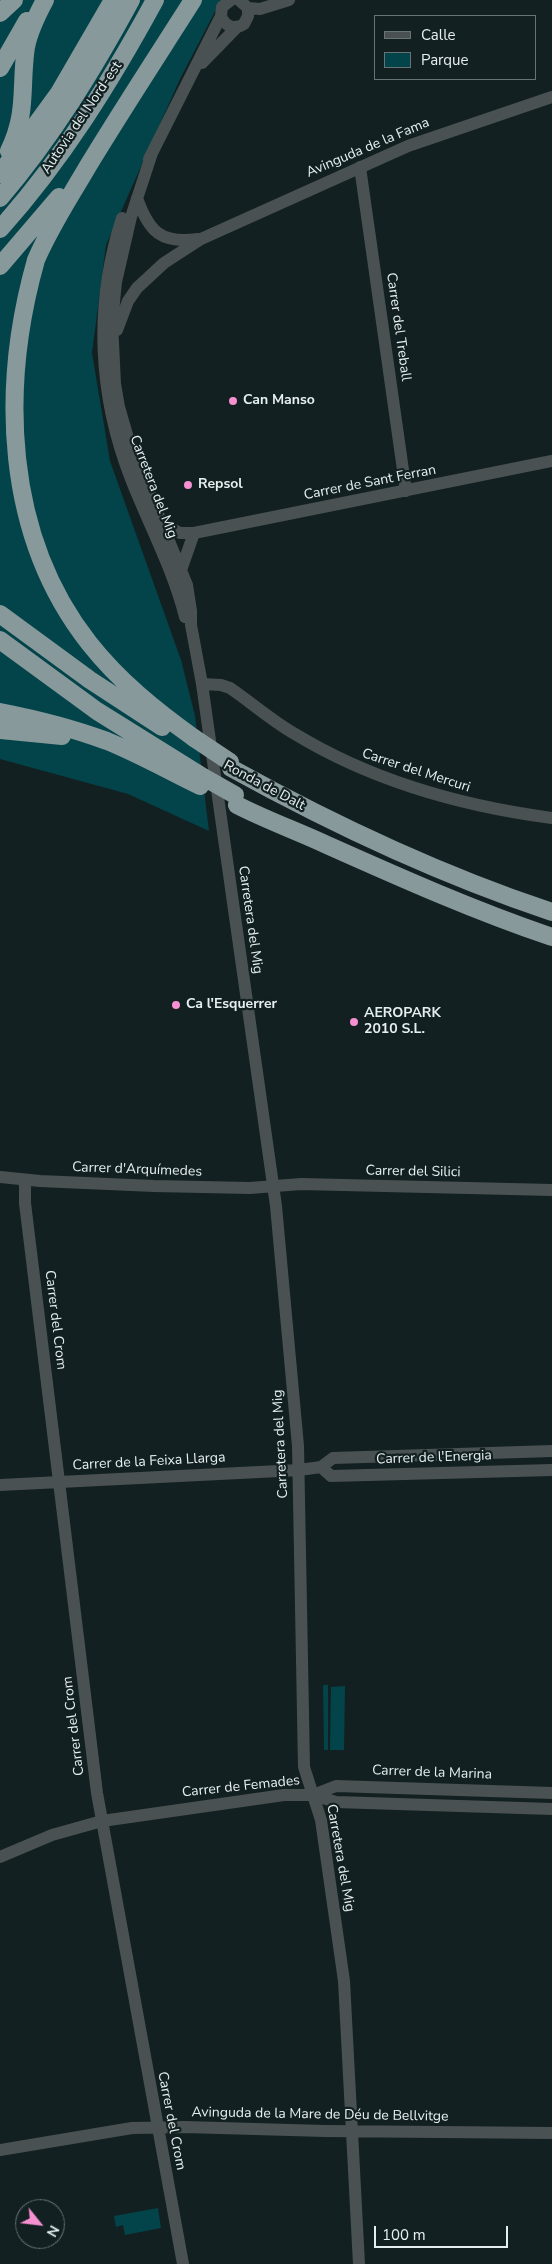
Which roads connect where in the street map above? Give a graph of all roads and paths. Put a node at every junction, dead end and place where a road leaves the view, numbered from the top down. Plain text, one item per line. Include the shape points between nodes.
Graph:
1 (14, 0) edge
2 (41, 0) edge
3 (45, 0) edge
4 (113, 0) edge
5 (131, 0) edge
6 (155, 0) edge
7 (194, 0) edge
8 (289, 0) edge
9 (238, 2) edge
10 (0, 13) edge
11 (221, 16) junction
12 (237, 27) junction
13 (0, 68) edge
14 (195, 70) junction
15 (552, 97) edge
16 (117, 118) junction
17 (152, 153) junction
18 (0, 165) edge
19 (360, 167) junction
20 (0, 174) edge
21 (0, 198) edge
22 (137, 198) junction
23 (0, 229) edge
24 (201, 239) junction
25 (0, 266) edge
26 (112, 345) junction
27 (552, 461) edge
28 (406, 491) junction
29 (161, 523) junction
30 (194, 533) junction
31 (181, 571) junction
32 (178, 588) junction
33 (0, 614) edge
34 (191, 625) junction
35 (0, 640) edge
36 (202, 684) junction
37 (0, 712) edge
38 (0, 730) edge
39 (194, 743) junction
40 (178, 776) junction
41 (199, 780) junction
42 (552, 818) edge
43 (478, 885) junction
44 (552, 905) edge
45 (552, 912) edge
46 (552, 937) edge
47 (0, 1177) edge
48 (25, 1180) junction
49 (273, 1186) junction
50 (552, 1190) edge
51 (552, 1451) edge
52 (320, 1467) junction
53 (299, 1470) junction
54 (552, 1470) edge
55 (60, 1482) junction
56 (0, 1485) edge
57 (552, 1793) edge
58 (313, 1795) junction
59 (552, 1809) edge
60 (102, 1821) junction
61 (0, 1858) edge
62 (157, 2127) junction
63 (353, 2132) junction
64 (552, 2133) edge
65 (0, 2150) edge
66 (183, 2264) edge
67 (359, 2264) edge

1 - 10 highway
2 - 13 highway
3 - 18 highway via 27,46 20,123
4 - 20 highway via 59,92
5 - 21 highway, Autovia del Nord-est via 60,119
6 - 23 highway, Autovia del Nord-est via 118,67 80,125 34,189
7 - 16 highway
8 - 9 street via 260,9
9 - 11 street via 222,7
9 - 12 street via 247,20
11 - 12 street via 227,25
11 - 14 street, Carretera del Mig
12 - 14 street, Carretera del Mig
14 - 17 street, Carretera del Mig
15 - 19 street, Avinguda de la Fama via 425,140
16 - 25 highway via 52,207
16 - 39 highway via 56,220 31,273 11,352 6,398 8,443 14,484 26,526 60,602 111,668
17 - 22 street, Carretera del Mig
17 - 32 street, Carretera del Mig via 126,206 111,254 106,278 103,352 111,413 123,459
19 - 24 street, Avinguda de la Fama
19 - 28 street, Carrer del Treball
22 - 24 street via 154,232 174,240
22 - 26 street, Carretera del Mig via 116,282
24 - 26 street via 164,263 137,288 120,320
26 - 29 street, Carretera del Mig via 119,407 130,445
27 - 28 street, Carrer de Sant Ferran
28 - 30 street, Carrer de Sant Ferran
29 - 30 street, Carrer de Sant Ferran via 180,533
29 - 31 street, Carretera del Mig
30 - 31 street
31 - 32 street
31 - 34 street, Carretera del Mig via 190,596
32 - 34 street, Carretera del Mig
33 - 39 highway, Ronda de Dalt via 90,680
34 - 36 street, Carretera del Mig
35 - 41 highway
36 - 42 street, Carrer del Mercuri via 230,688 293,734 388,780 478,806
36 - 49 street, Carretera del Mig
37 - 40 highway via 89,734
38 - 40 highway via 87,741
39 - 43 highway, Ronda de Dalt via 290,800
40 - 41 highway
41 - 46 highway, bridge via 324,844 432,892
43 - 44 highway
43 - 45 highway, Ronda de Dalt
47 - 48 street, Carrer d'Arquímedes
48 - 49 street, Carrer d'Arquímedes via 154,1186
48 - 55 street, Carrer del Crom via 25,1203
49 - 50 street, Carrer del Silici
49 - 53 street, Carretera del Mig
51 - 52 street, Carrer de l'Energia via 333,1458
52 - 53 street, Carrer de l'Energia
52 - 54 street, Carrer de l'Energia via 331,1476
53 - 55 street, Carrer de la Feixa Llarga
53 - 58 street, Carretera del Mig via 304,1766
55 - 56 street, Carrer de la Feixa Llarga
55 - 60 street, Carrer del Crom
57 - 58 street, Carrer de la Marina via 336,1786
58 - 59 street, Carrer de Femades via 336,1802
58 - 60 street, Carrer de Femades via 284,1795
58 - 63 street, Carretera del Mig via 321,1820 344,1981
60 - 61 street, Carrer de Femades via 52,1836
60 - 62 street, Carrer del Crom
62 - 63 street, Avinguda de la Mare de Déu de Bellvitge
62 - 65 street, Avinguda de la Mare de Déu de Bellvitge via 132,2128
62 - 66 street, Carrer del Crom
63 - 64 street, Avinguda de la Mare de Déu de Bellvitge
63 - 67 street, Carretera del Mig

